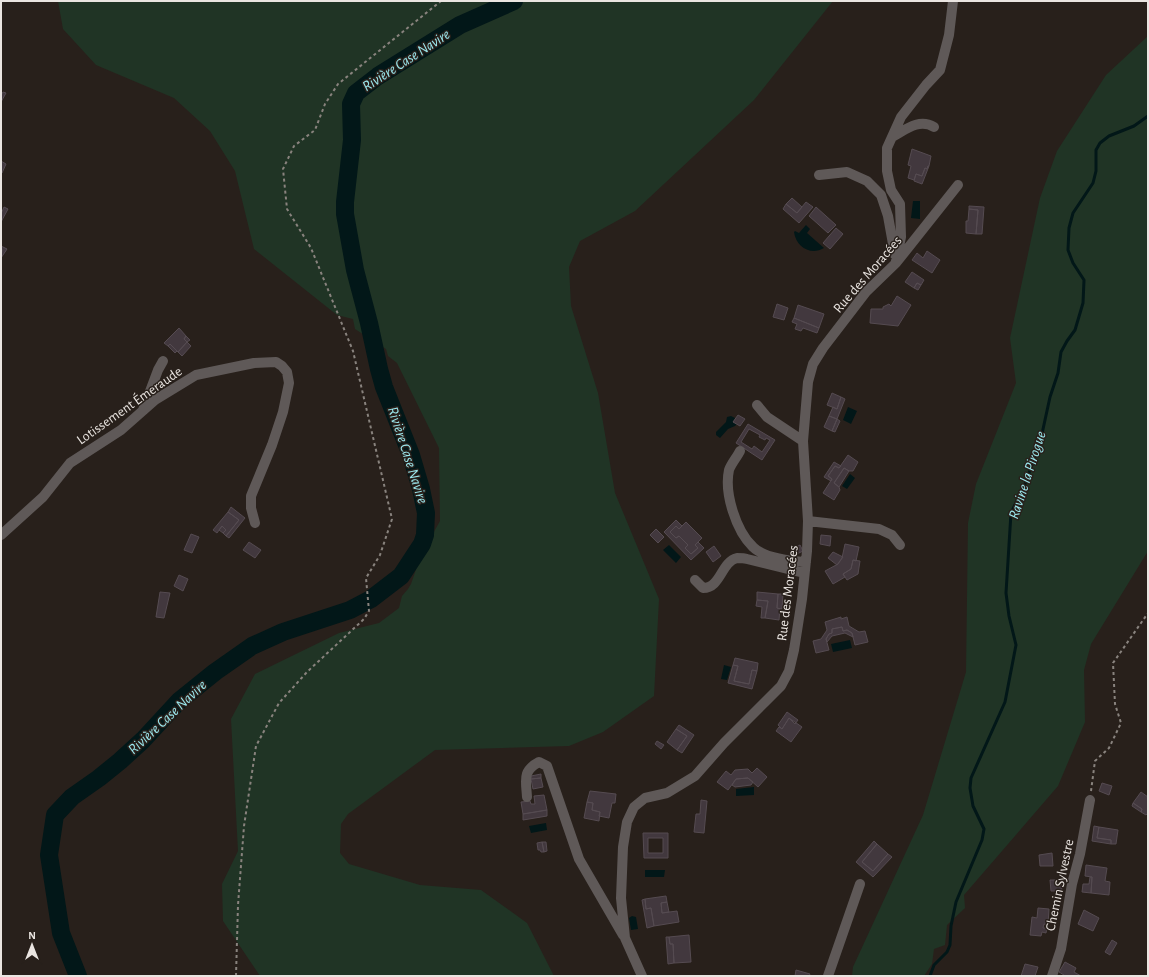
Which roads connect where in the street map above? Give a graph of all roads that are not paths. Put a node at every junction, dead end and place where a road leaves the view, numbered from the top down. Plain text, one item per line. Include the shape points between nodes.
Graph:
1 (953, 1) edge
2 (934, 127) dead end
3 (892, 137) junction
4 (820, 175) dead end
5 (958, 185) dead end
6 (896, 263) junction
7 (163, 361) dead end
8 (757, 406) dead end
9 (142, 412) junction
10 (803, 441) junction
11 (740, 452) dead end
12 (808, 521) junction
13 (255, 523) dead end
14 (1, 535) edge
15 (900, 545) dead end
16 (806, 562) junction
17 (804, 573) junction
18 (695, 580) dead end
19 (527, 797) dead end
20 (1090, 800) road end
21 (860, 884) dead end
22 (625, 938) junction
23 (642, 976) edge
24 (828, 976) edge
25 (1052, 976) edge

1 - 3 street via 950,35 940,70 901,117
2 - 3 street via 921,123
3 - 6 street via 887,148 887,171 891,190 900,204 901,237
4 - 6 street via 847,172 867,181 881,195 888,216
5 - 6 street, Rue des Moracées
6 - 10 street, Rue des Moracées via 866,292 813,364 808,382
7 - 9 street
8 - 10 street via 767,417
9 - 13 street, Lotissement Émeraude via 155,400 196,375 267,362 276,362 282,366 287,372 289,383 281,419 251,496
9 - 14 street, Lotissement Émeraude via 121,430 70,463 42,497
10 - 12 street, Rue des Moracées
11 - 16 street via 730,468 728,481 729,499 743,532 753,547 759,551 771,556
12 - 15 street via 879,529 892,535
12 - 16 street, Rue des Moracées
16 - 17 street, Rue des Moracées
17 - 18 street via 738,558 731,561 709,588 703,588
17 - 22 street, Rue des Moracées via 794,650 789,671 780,686 695,776 667,793 645,798 634,807 627,822 623,846 621,898
19 - 22 street via 526,775 532,766 539,762 547,766 579,859
20 - 25 street, Chemin Sylvestre via 1061,948
21 - 24 street
22 - 23 street, Rue des Moracées

